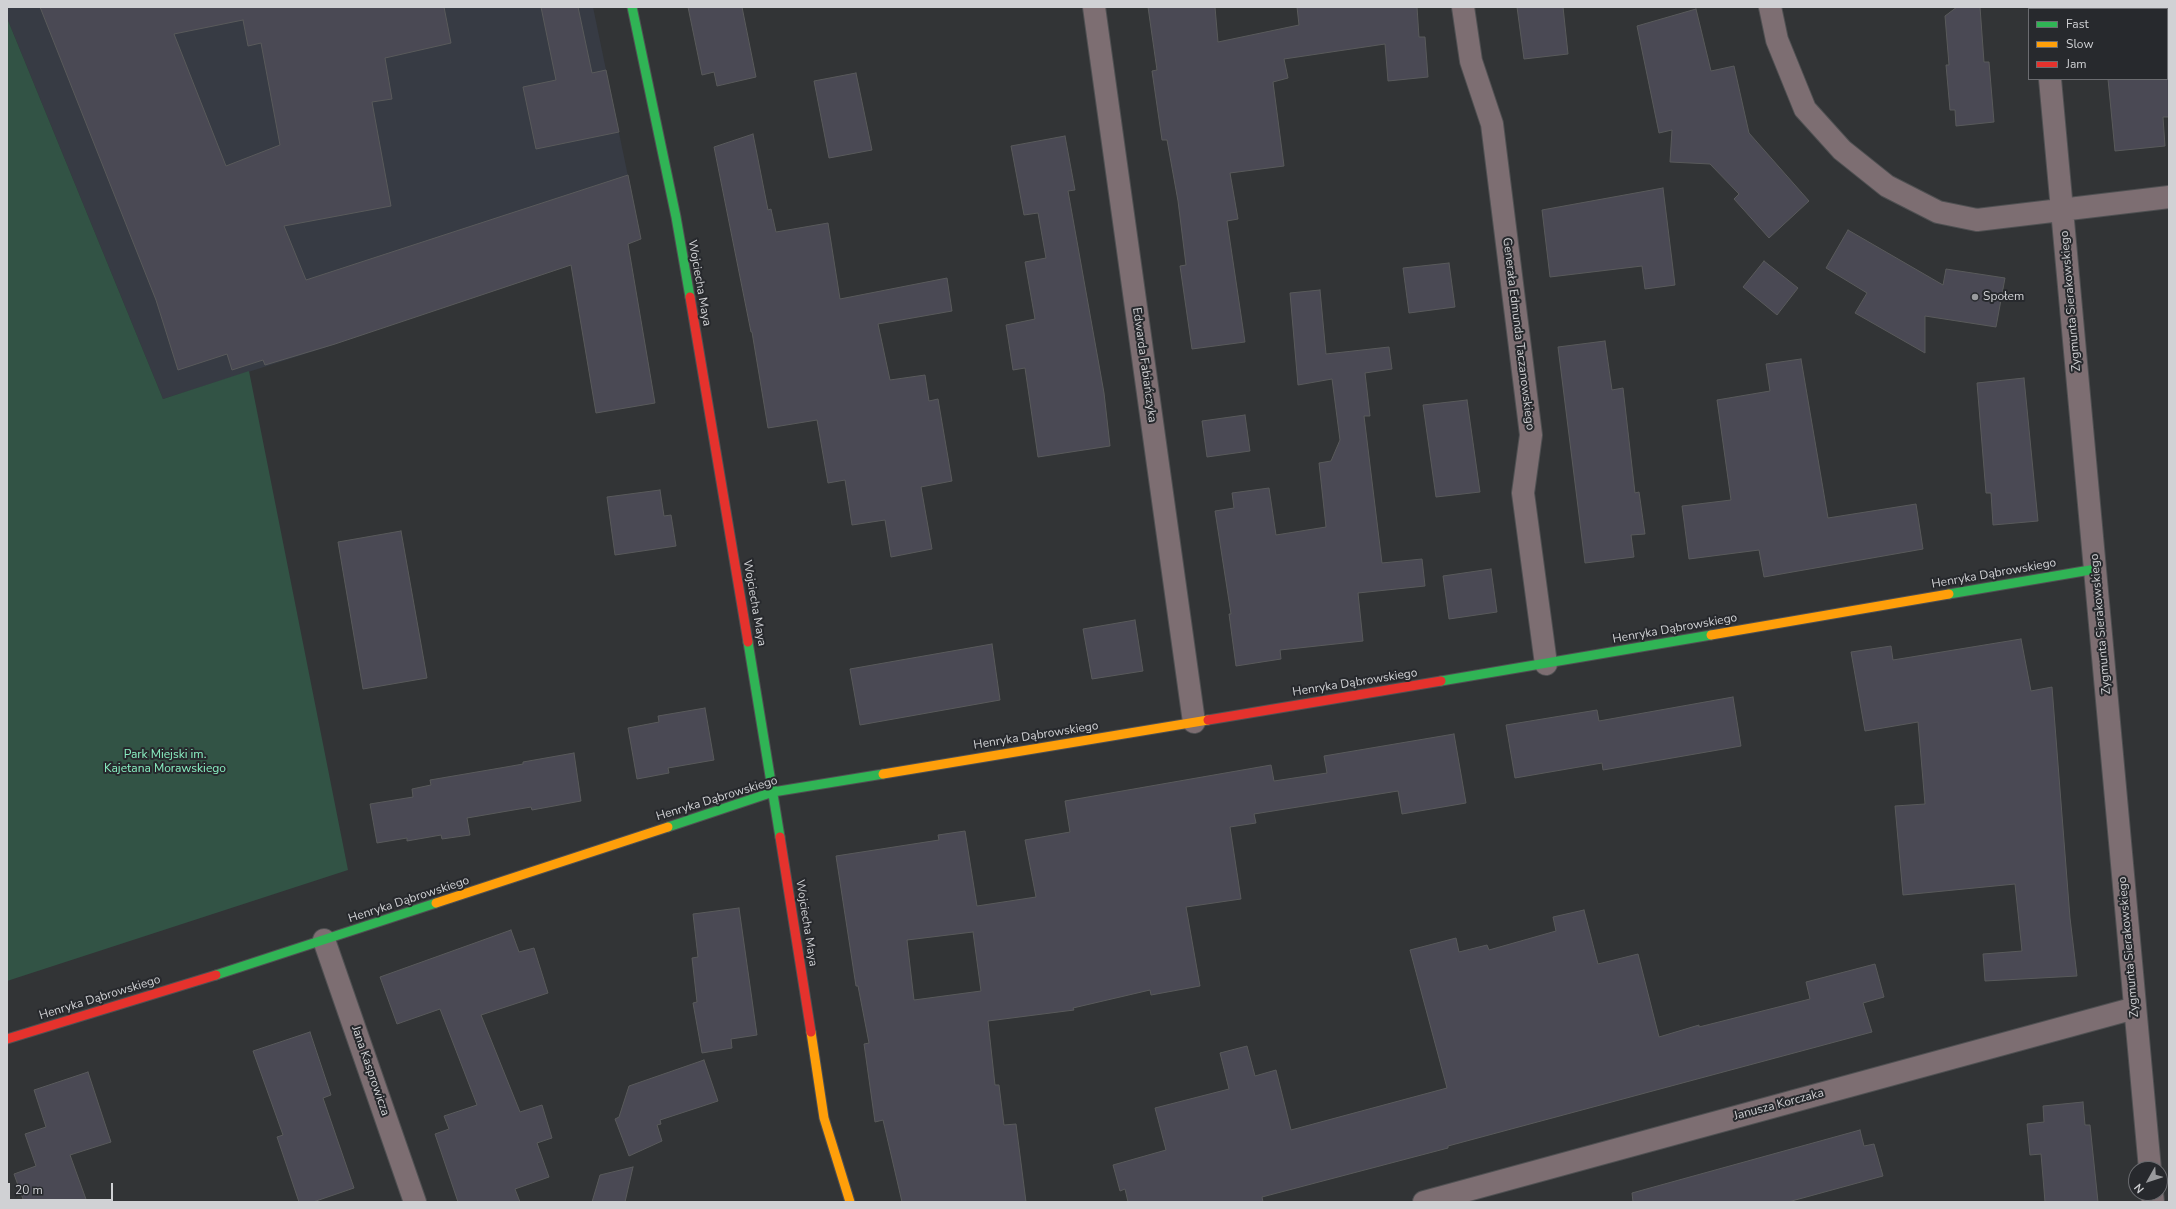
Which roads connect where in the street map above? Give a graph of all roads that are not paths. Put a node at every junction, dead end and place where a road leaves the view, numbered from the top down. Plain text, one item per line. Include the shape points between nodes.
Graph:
1 (632, 7) edge
2 (1094, 7) edge
3 (1463, 7) edge
4 (1770, 7) edge
5 (2050, 80) edge
6 (2169, 197) edge
7 (2062, 211) junction
8 (2096, 569) junction
9 (1546, 664) junction
10 (1194, 722) junction
11 (774, 792) junction
12 (324, 940) junction
13 (2134, 1008) junction
14 (7, 1039) edge
15 (2149, 1161) edge
16 (415, 1202) edge
17 (850, 1202) edge
18 (1424, 1202) edge

1 - 11 street, Wojciecha Maya via 676,217
2 - 10 street, Edwarda Fabiańczyka
3 - 9 street, Generała Edmunda Taczanowskiego via 1471,61 1492,124 1494,139 1531,435 1523,493
4 - 7 street via 1777,40 1805,109 1842,150 1886,186 1938,212 1977,220
5 - 7 street, Zygmunta Sierakowskiego
6 - 7 street
7 - 8 street, Zygmunta Sierakowskiego
8 - 9 street, Henryka Dąbrowskiego
8 - 13 street, Zygmunta Sierakowskiego
9 - 10 street, Henryka Dąbrowskiego
10 - 11 street, Henryka Dąbrowskiego
11 - 12 street, Henryka Dąbrowskiego
11 - 17 street, Wojciecha Maya via 824,1118
12 - 14 street, Henryka Dąbrowskiego
12 - 16 street, Jana Kasprowicza
13 - 15 street, Zygmunta Sierakowskiego
13 - 18 street, Janusza Korczaka

